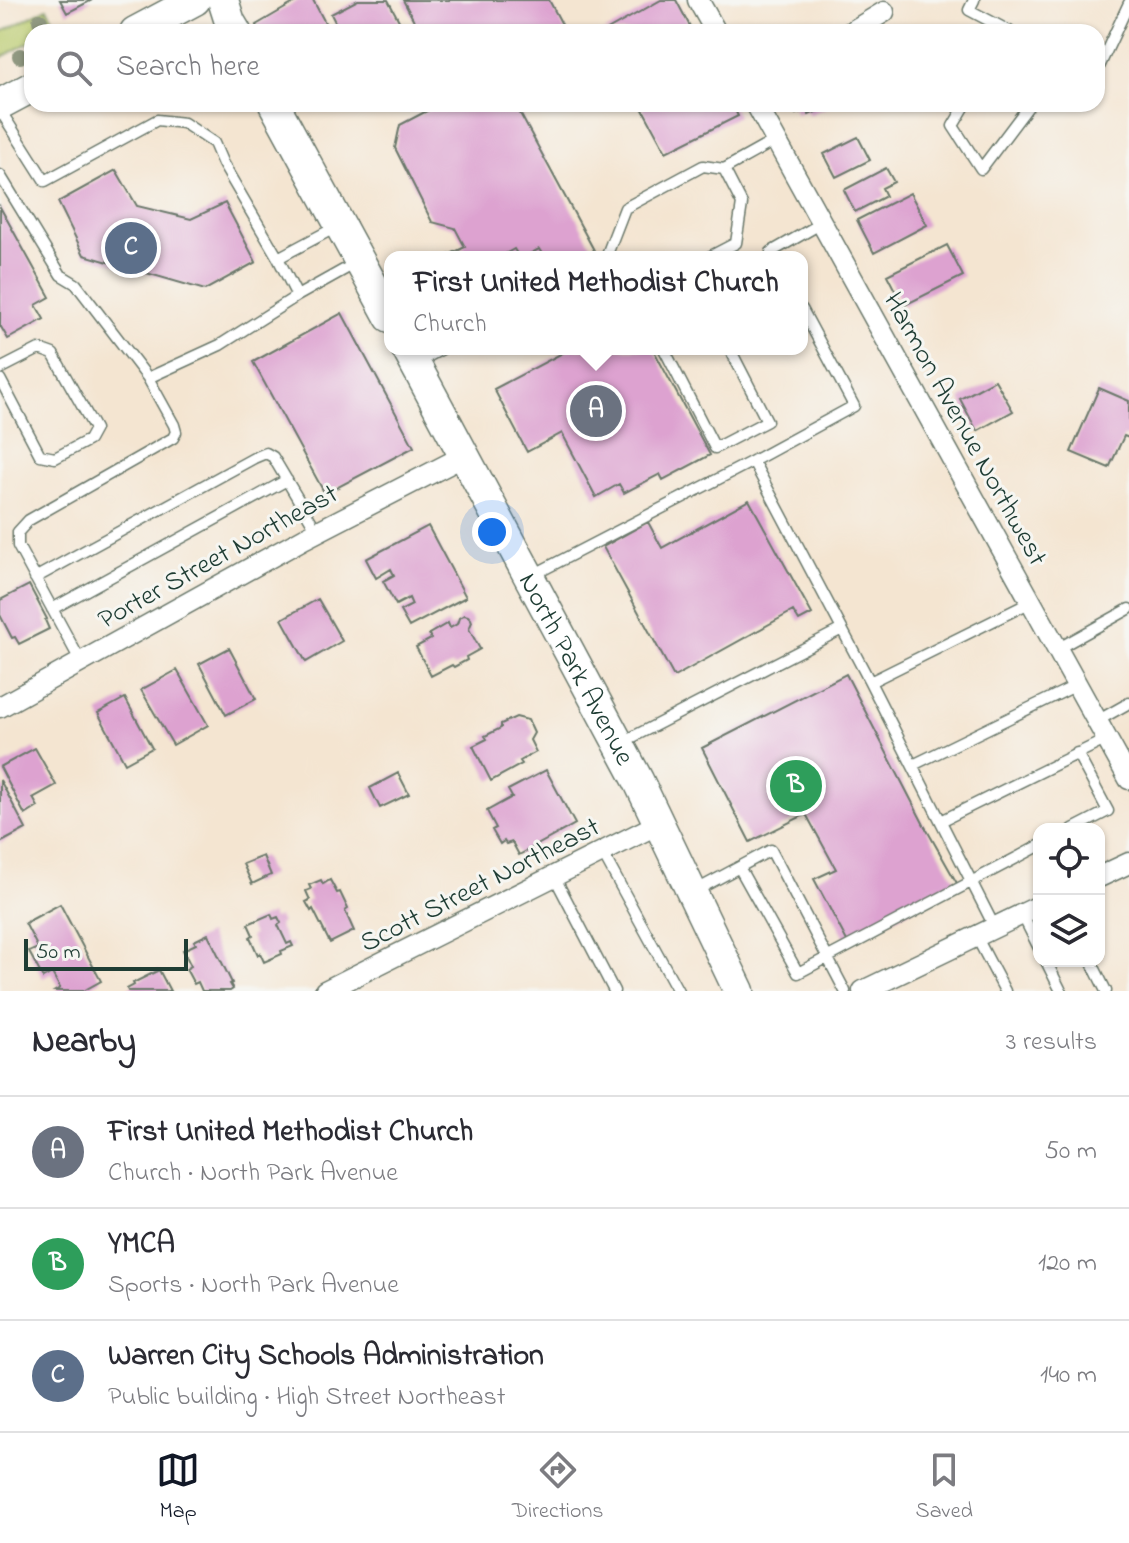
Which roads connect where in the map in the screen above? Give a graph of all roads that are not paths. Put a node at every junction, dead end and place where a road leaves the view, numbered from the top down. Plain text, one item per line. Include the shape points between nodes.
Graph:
1 (195, 0) edge
2 (223, 0) edge
3 (698, 0) edge
4 (974, 0) edge
5 (1129, 3) edge
6 (884, 12) dead end
7 (150, 24) edge
8 (231, 24) edge
9 (712, 24) edge
10 (864, 24) edge
11 (996, 24) edge
12 (1105, 54) edge
13 (24, 92) edge
14 (0, 107) edge
15 (278, 112) edge
16 (760, 112) edge
17 (961, 112) edge
18 (1024, 112) edge
19 (776, 140) junction
20 (724, 169) junction
21 (0, 175) edge
22 (822, 223) junction
23 (340, 225) junction
24 (608, 251) edge
25 (721, 251) edge
26 (773, 251) edge
27 (278, 258) junction
28 (359, 261) junction
29 (297, 296) junction
30 (384, 306) edge
31 (808, 320) edge
32 (667, 355) edge
33 (733, 355) edge
34 (411, 356) edge
35 (0, 369) edge
36 (148, 378) junction
37 (0, 379) edge
38 (464, 456) junction
39 (753, 461) junction
40 (287, 480) junction
41 (317, 531) junction
42 (529, 577) junction
43 (35, 578) junction
44 (1031, 602) junction
45 (52, 609) junction
46 (1129, 609) edge
47 (842, 629) junction
48 (1057, 649) junction
49 (81, 662) junction
50 (870, 682) junction
51 (1077, 685) junction
52 (1129, 703) edge
53 (0, 707) edge
54 (1102, 730) junction
55 (619, 744) junction
56 (1077, 753) junction
57 (913, 765) junction
58 (1129, 779) edge
59 (941, 821) junction
60 (1085, 823) edge
61 (658, 824) junction
62 (1033, 849) edge
63 (602, 852) junction
64 (1129, 863) edge
65 (739, 867) junction
66 (1105, 874) edge
67 (554, 876) junction
68 (971, 881) junction
69 (691, 893) junction
70 (1030, 910) edge
71 (986, 932) junction
72 (827, 958) junction
73 (1049, 967) edge
74 (1094, 967) edge
75 (734, 987) edge
76 (871, 989) edge
77 (325, 991) edge
78 (614, 991) edge
79 (678, 991) edge
80 (845, 991) edge
81 (1005, 991) edge
82 (1061, 991) edge
83 (1106, 991) edge

1 - 7 street
2 - 8 street
3 - 9 street
4 - 11 lane via 969,10
5 - 12 lane
6 - 10 street
13 - 14 street
14 - 27 lane via 45,181 157,120 184,123 214,143
15 - 23 street
16 - 19 street, Harmon Avenue Northwest
17 - 18 lane via 953,126 981,169
19 - 20 lane
19 - 22 street, Harmon Avenue Northwest
20 - 24 lane via 703,166 625,208
20 - 25 lane via 742,204 736,243
21 - 36 lane via 61,275 76,284
22 - 26 lane
22 - 44 street, Harmon Avenue Northwest
23 - 27 lane
23 - 28 street
27 - 29 lane
28 - 29 lane
28 - 30 street
29 - 36 lane via 220,345
31 - 39 lane via 854,406
32 - 33 lane via 715,448 767,421
34 - 38 street, North Park Avenue
35 - 37 lane via 39,349 53,354 95,429 89,440 55,458 40,455
36 - 43 lane via 174,425 173,438 29,520 18,532 18,546
38 - 41 street, Porter Street Northeast
38 - 42 street, North Park Avenue
39 - 42 lane
39 - 47 lane
40 - 41 lane
40 - 43 lane via 266,453
40 - 45 lane
41 - 49 street, Porter Street Northeast
42 - 55 street, North Park Avenue
43 - 45 lane
44 - 48 street, Harmon Avenue Northwest
44 - 50 lane
45 - 49 lane
46 - 48 lane
47 - 50 lane
47 - 55 lane
48 - 51 street, Harmon Avenue Northwest
49 - 53 street, Porter Street Northeast
50 - 57 lane
51 - 54 street, Harmon Avenue Northwest
51 - 57 lane
52 - 54 lane
54 - 56 lane
54 - 58 street, Harmon Avenue Northwest
55 - 61 street, North Park Avenue
56 - 59 lane
56 - 60 lane via 1108,811
57 - 59 lane
59 - 68 lane
61 - 63 street, Scott Street Northeast
61 - 69 street, North Park Avenue
62 - 68 lane
63 - 67 street, Scott Street Northeast
63 - 79 lane
64 - 66 street
65 - 69 lane
65 - 72 lane via 798,973
65 - 72 lane via 771,850
67 - 77 street, Scott Street Northeast
67 - 78 lane
68 - 71 lane
68 - 72 lane
69 - 75 street, North Park Avenue
70 - 71 street
71 - 76 street
71 - 81 lane
72 - 80 lane
73 - 82 lane
74 - 83 lane

